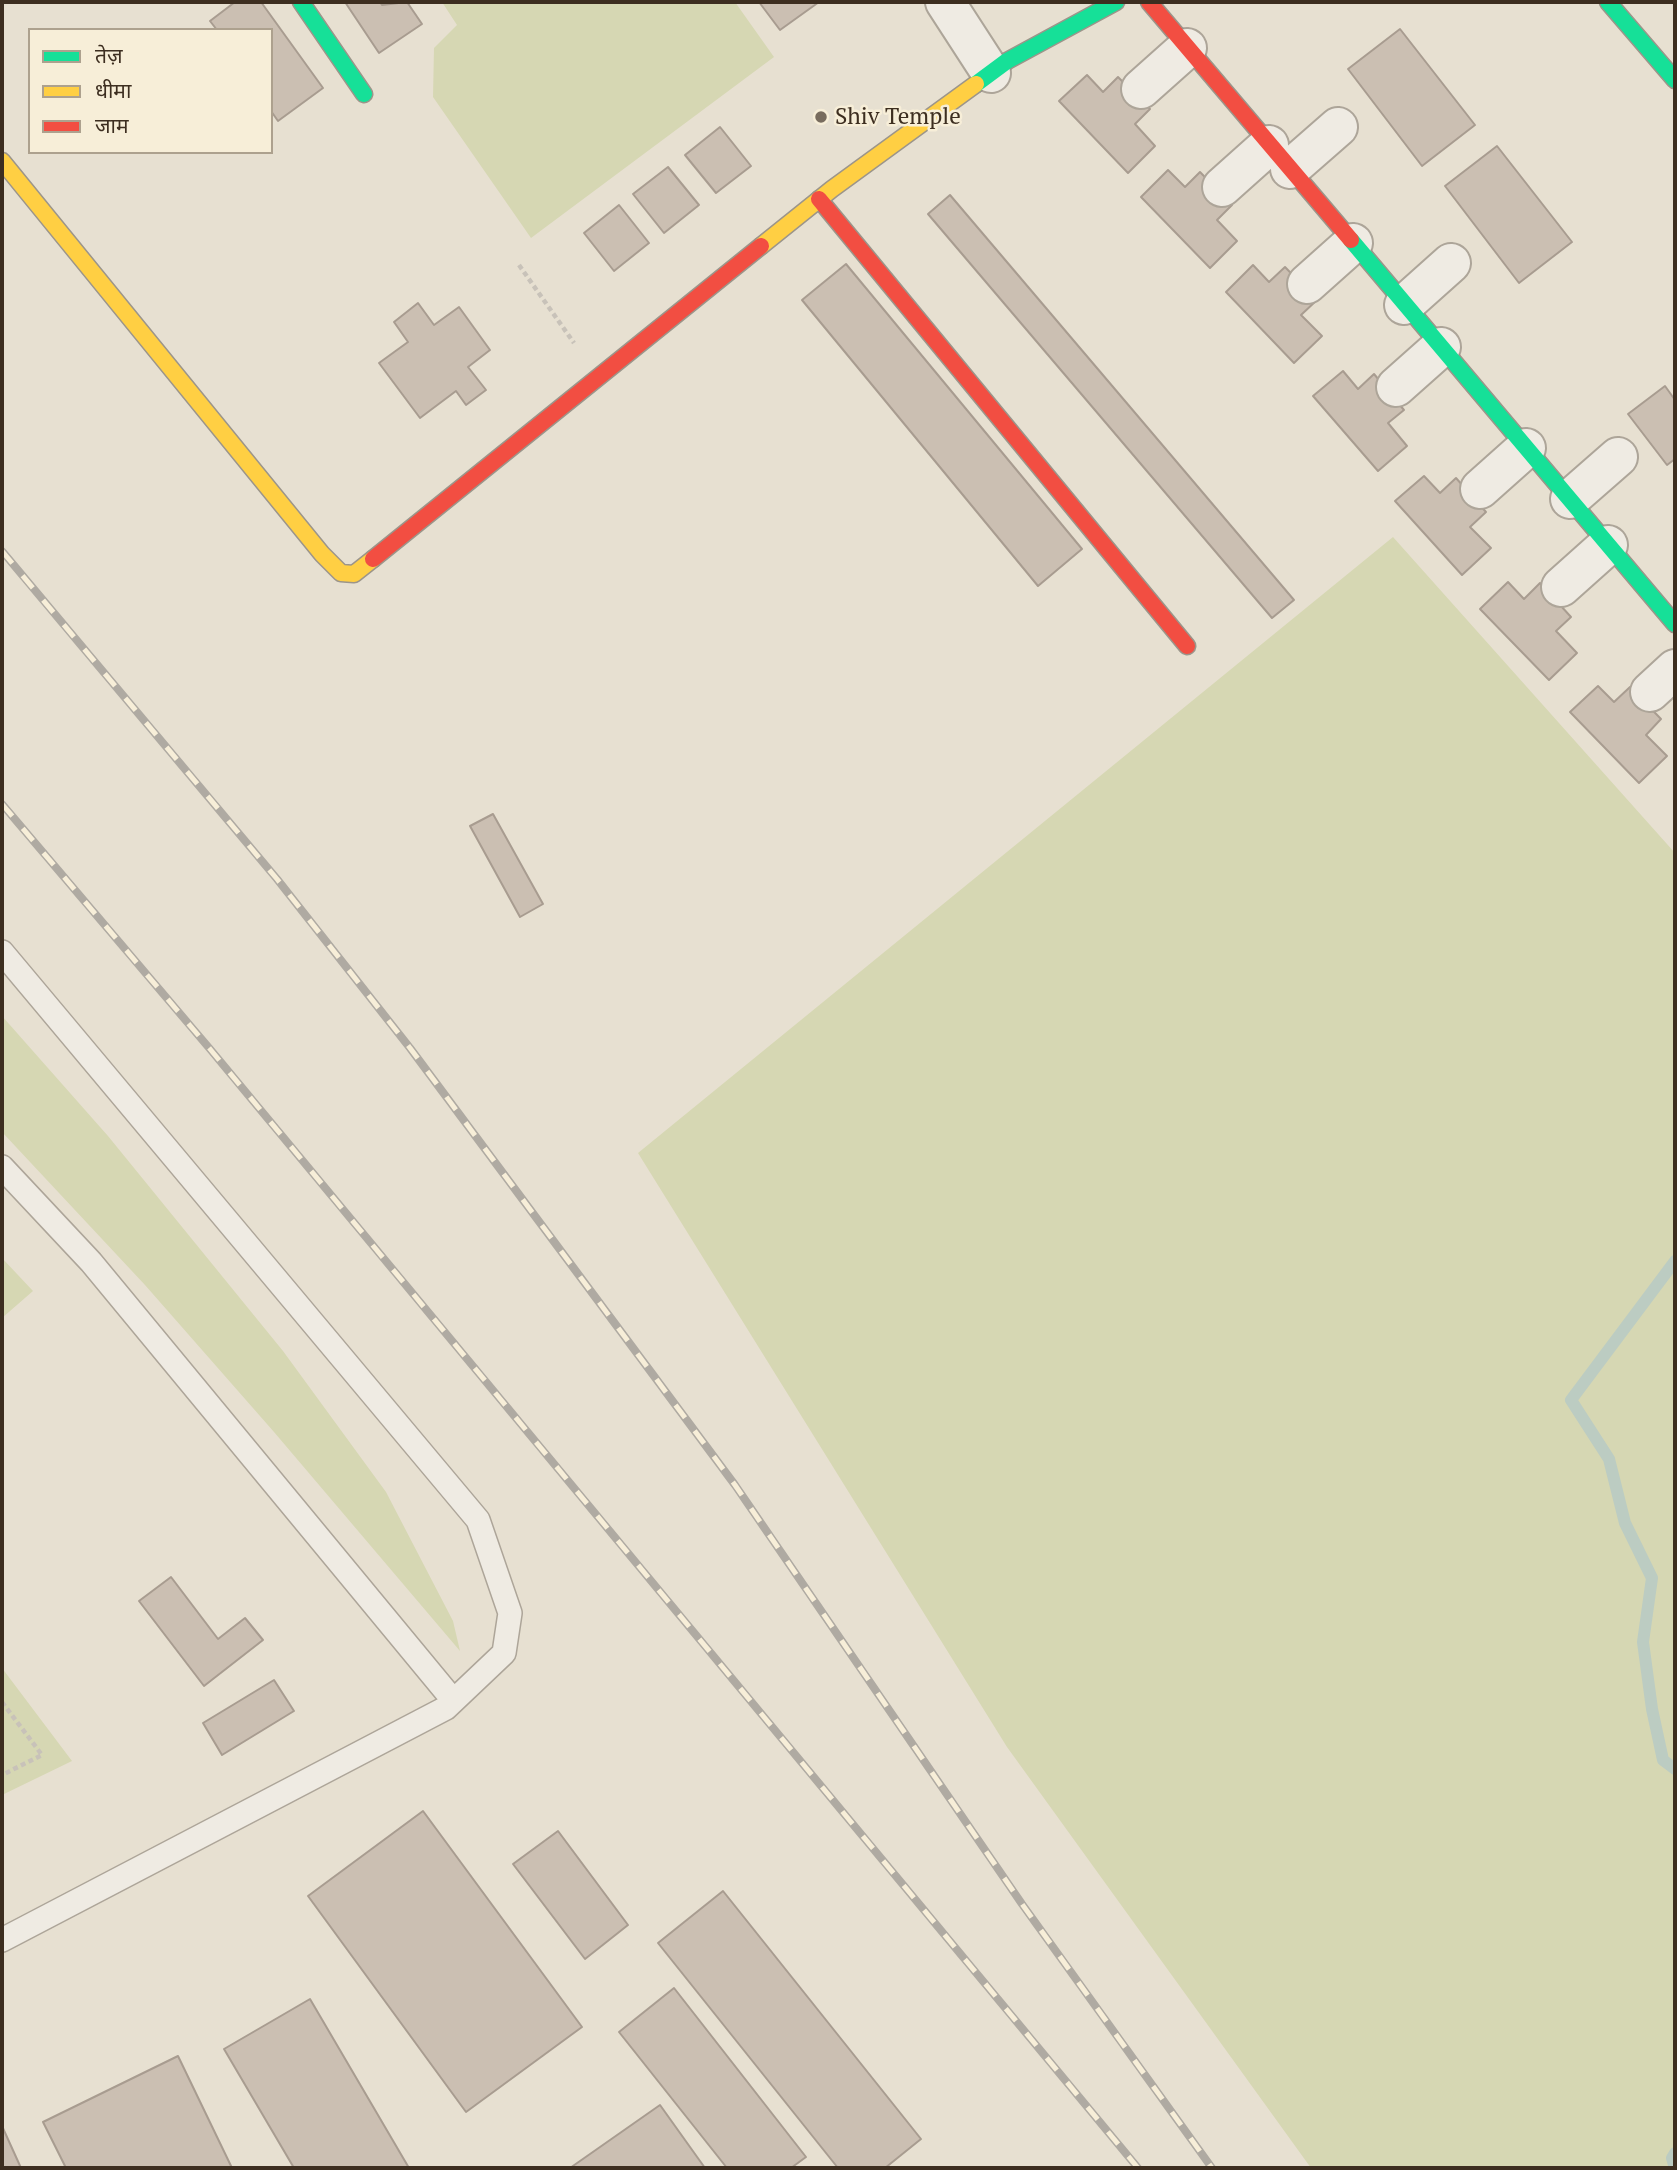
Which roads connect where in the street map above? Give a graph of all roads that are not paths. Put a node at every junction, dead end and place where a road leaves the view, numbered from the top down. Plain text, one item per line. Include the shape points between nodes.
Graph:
1 (301, 2) edge
2 (945, 2) edge
3 (1116, 2) edge
4 (1149, 2) edge
5 (1608, 2) edge
6 (1187, 48) junction
7 (991, 73) junction
8 (1675, 80) edge
9 (1141, 89) dead end
10 (364, 94) dead end
11 (1338, 127) dead end
12 (1280, 157) junction
13 (2, 161) edge
14 (1222, 187) dead end
15 (820, 199) junction
16 (1353, 243) junction
17 (1451, 263) dead end
18 (1307, 284) dead end
19 (1404, 304) junction
20 (1440, 347) junction
21 (1396, 387) dead end
22 (1526, 448) junction
23 (1618, 457) dead end
24 (1480, 489) dead end
25 (1570, 499) junction
26 (1608, 545) junction
27 (1561, 587) dead end
28 (1675, 624) edge
29 (1187, 646) dead end
30 (2, 952) edge
31 (2, 1167) edge
32 (453, 1700) junction
33 (2, 1940) edge

1 - 10 street
2 - 7 street
3 - 7 street
4 - 6 street
5 - 8 street
6 - 9 street
6 - 12 street
7 - 15 street
11 - 12 street
12 - 14 street
12 - 16 street
13 - 15 street via 322,554 341,573 354,574
15 - 29 street
16 - 18 street
16 - 19 street
17 - 19 street
19 - 20 street
20 - 21 street
20 - 22 street
22 - 24 street
22 - 25 street
23 - 25 street
25 - 26 street
26 - 27 street
26 - 28 street
30 - 32 lane via 478,1520 510,1613 504,1653
31 - 32 lane via 91,1262
32 - 33 lane via 446,1708

